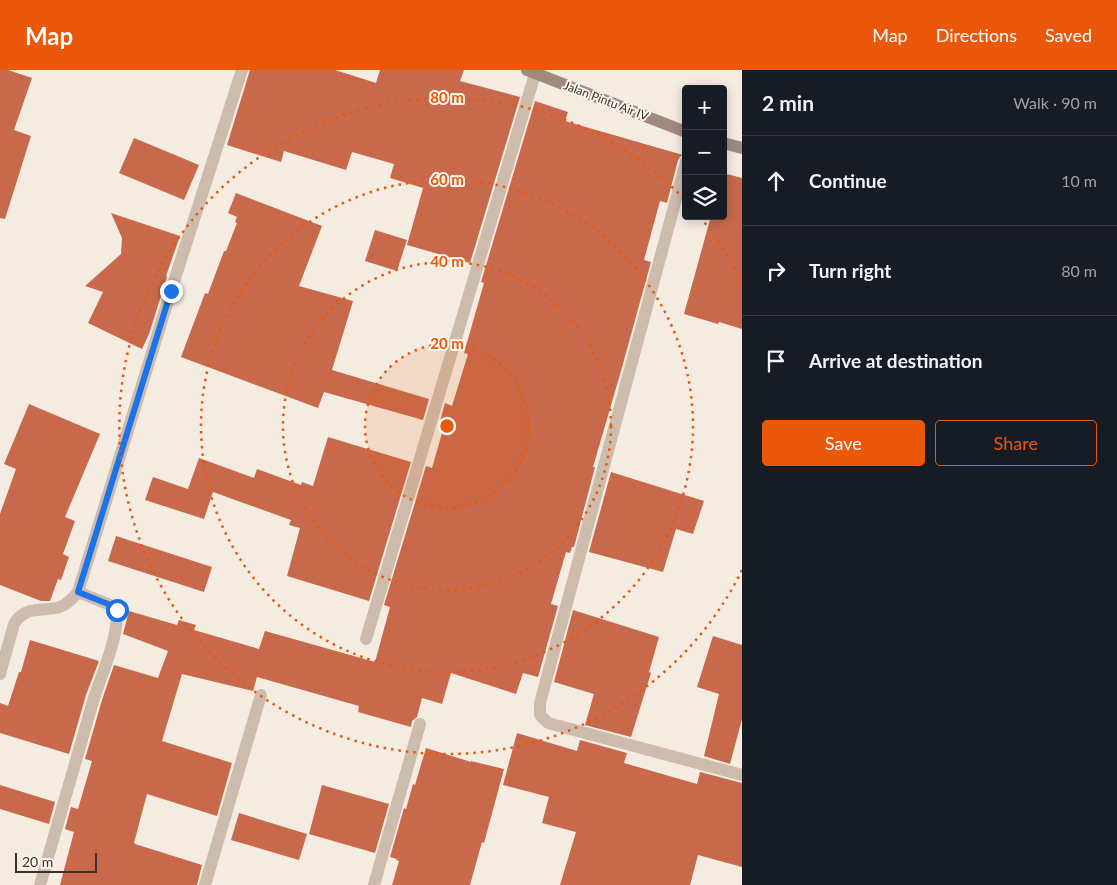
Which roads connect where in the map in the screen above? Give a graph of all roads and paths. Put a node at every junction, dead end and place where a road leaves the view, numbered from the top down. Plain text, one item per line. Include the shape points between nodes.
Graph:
1 (242, 70) edge
2 (531, 72) edge
3 (682, 130) edge
4 (727, 144) edge
5 (742, 148) edge
6 (682, 175) edge
7 (78, 592) junction
8 (366, 639) dead end
9 (0, 674) edge
10 (261, 695) dead end
11 (420, 724) dead end
12 (742, 774) edge
13 (40, 885) edge
14 (205, 885) edge
15 (374, 885) edge

1 - 7 street
2 - 3 main road, Jalan Pintu Air IV
2 - 8 street
4 - 5 main road
6 - 12 street via 542,694 540,716 548,723
7 - 9 street via 60,606 23,613 18,618
7 - 13 street via 117,610 117,619
10 - 14 street
11 - 15 street

